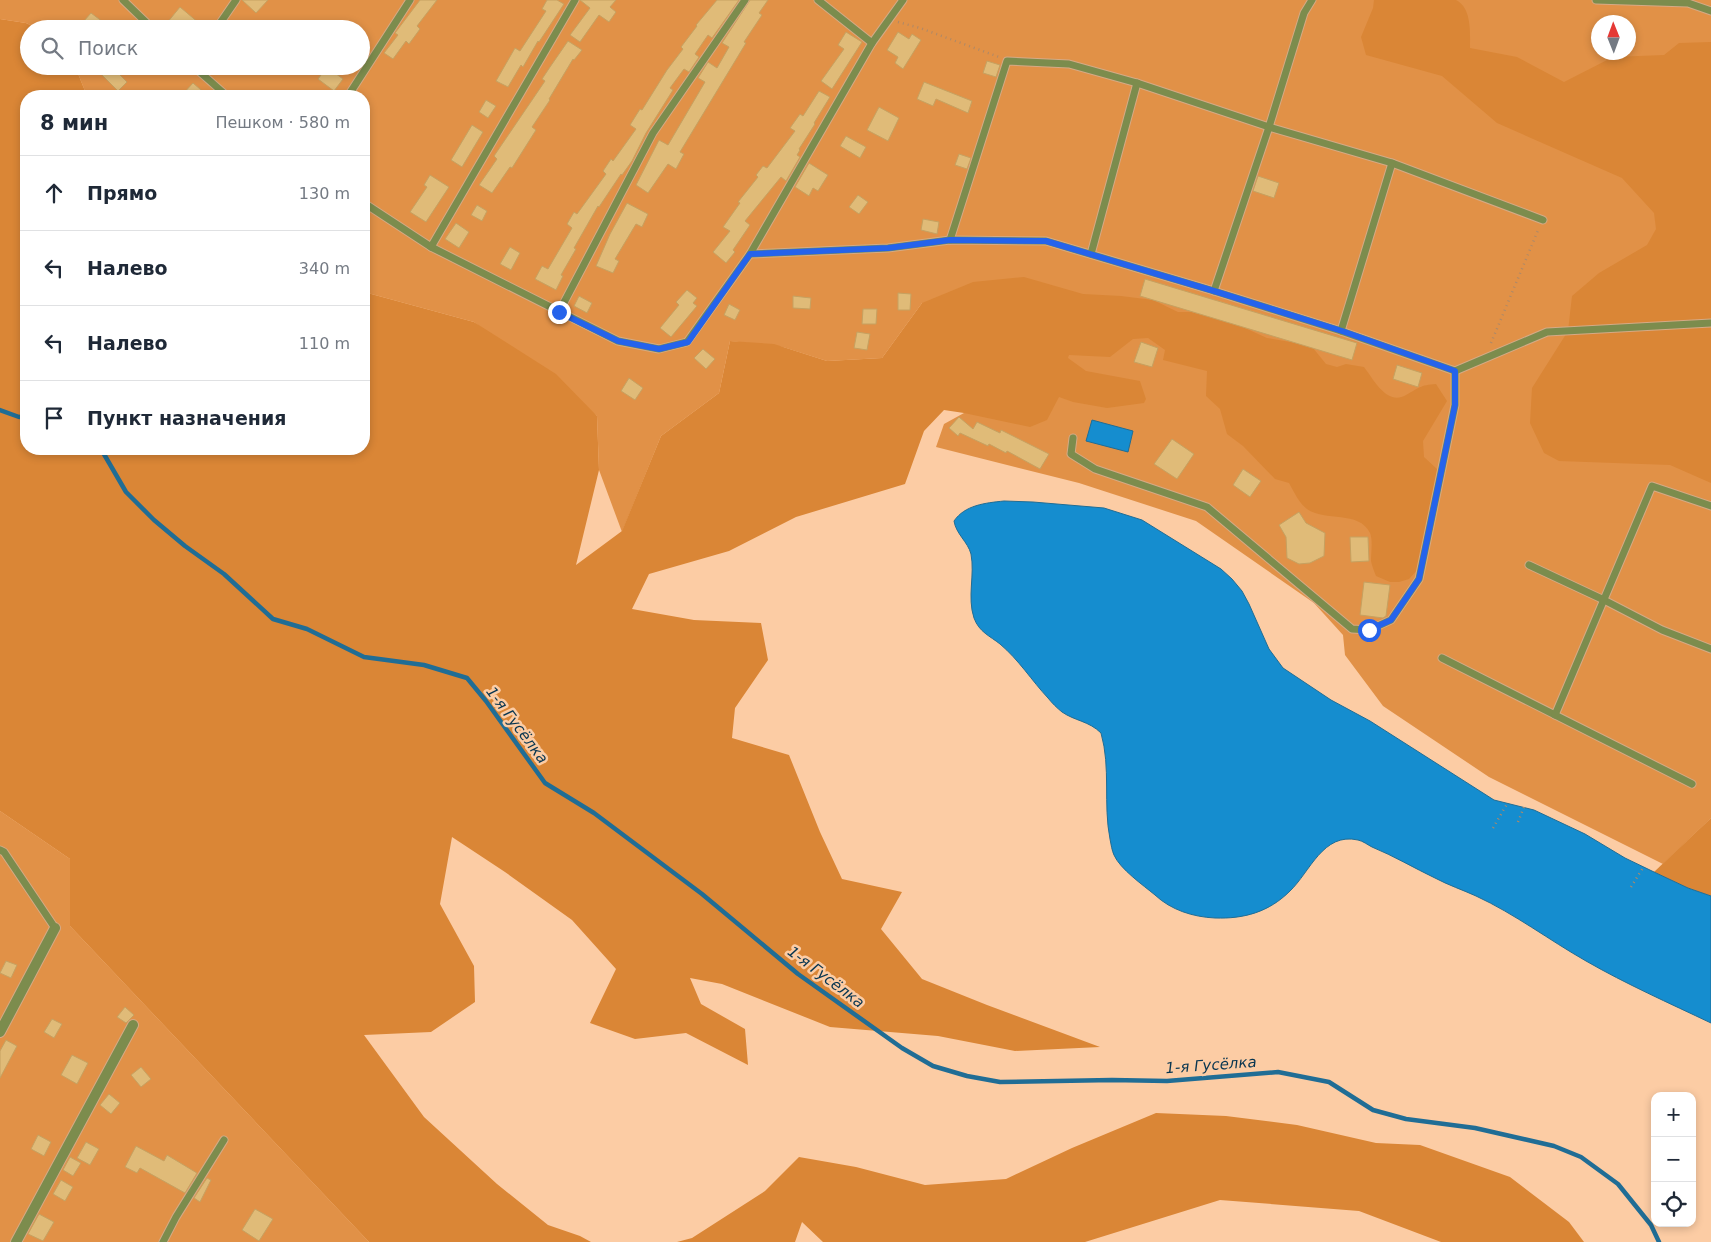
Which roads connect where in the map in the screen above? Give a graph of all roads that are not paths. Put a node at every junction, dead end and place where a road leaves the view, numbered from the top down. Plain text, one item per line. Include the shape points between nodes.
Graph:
1 (123, 0) edge
2 (236, 0) edge
3 (410, 0) edge
4 (575, 0) edge
5 (745, 0) edge
6 (818, 0) edge
7 (903, 0) edge
8 (1312, 0) edge
9 (1596, 0) edge
10 (1711, 11) edge
11 (144, 20) edge
12 (222, 20) edge
13 (872, 43) junction
14 (370, 62) edge
15 (203, 75) edge
16 (362, 75) edge
17 (1137, 84) junction
18 (220, 90) edge
19 (352, 90) edge
20 (1269, 127) junction
21 (1392, 163) junction
22 (370, 207) edge
23 (1543, 220) road end
24 (950, 240) junction
25 (431, 247) junction
26 (750, 254) junction
27 (1091, 254) junction
28 (1214, 291) junction
29 (559, 312) junction
30 (1711, 323) edge
31 (1342, 331) junction
32 (1455, 371) junction
33 (1073, 438) dead end
34 (1711, 506) edge
35 (1529, 565) dead end
36 (1604, 600) junction
37 (1711, 649) edge
38 (1442, 658) dead end
39 (1555, 715) junction
40 (1692, 784) dead end
41 (0, 850) edge
42 (55, 928) joint
43 (133, 1025) dead end
44 (0, 1032) edge
45 (224, 1140) dead end
46 (16, 1242) edge
47 (163, 1242) edge

1 - 11 lane
2 - 12 lane
3 - 14 lane
4 - 25 lane
5 - 29 lane via 653,133
6 - 13 lane
7 - 13 lane
8 - 20 lane via 1304,13
9 - 10 lane via 1688,3
13 - 26 lane
15 - 18 lane
16 - 19 lane
17 - 20 lane
17 - 24 lane via 1069,64 1008,60
17 - 27 lane
20 - 21 lane
20 - 28 lane
21 - 23 lane
21 - 31 lane
22 - 25 lane
24 - 26 lane via 888,248
24 - 27 lane via 1046,241
25 - 29 lane
26 - 29 lane via 688,342 659,349 618,341
27 - 28 lane
28 - 31 lane
30 - 32 lane via 1547,332
31 - 32 lane
32 - 33 lane via 1455,405 1419,579 1391,620 1369,630 1352,629 1207,507 1095,470 1071,454
34 - 36 lane via 1652,486
35 - 36 lane
36 - 37 lane via 1662,630
36 - 39 lane
38 - 39 lane
39 - 40 lane
41 - 42 lane
42 - 44 street
43 - 46 street
45 - 47 lane

